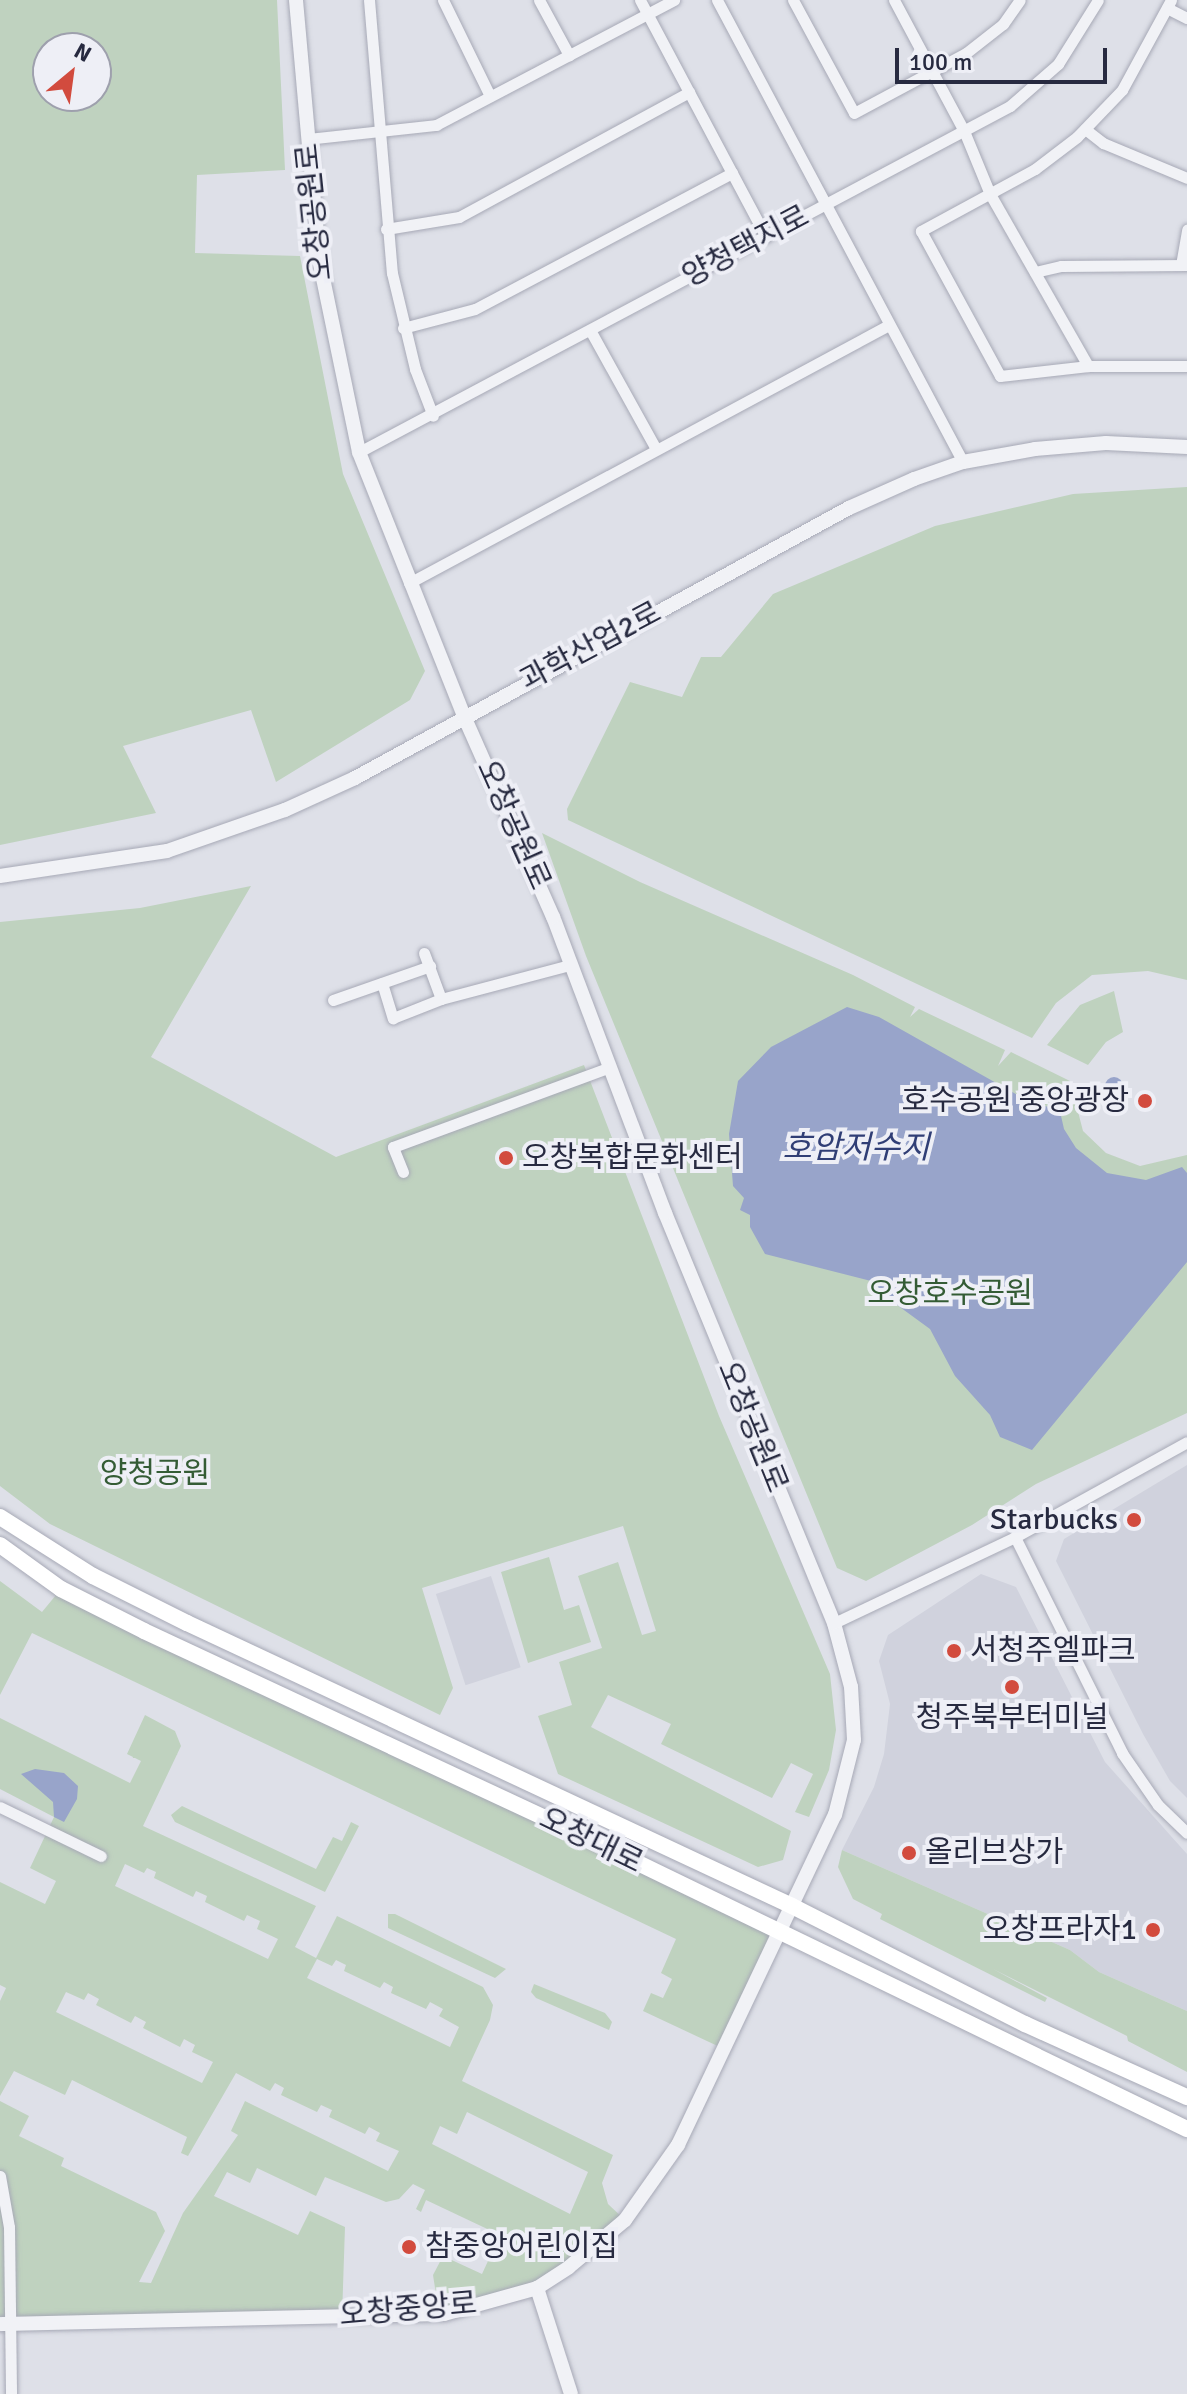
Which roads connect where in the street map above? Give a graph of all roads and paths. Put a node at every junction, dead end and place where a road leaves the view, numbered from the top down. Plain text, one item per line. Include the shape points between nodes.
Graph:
1 (296, 0) edge
2 (369, 0) edge
3 (443, 0) edge
4 (539, 0) edge
5 (640, 0) edge
6 (674, 0) edge
7 (717, 0) edge
8 (793, 0) edge
9 (894, 0) edge
10 (1020, 0) edge
11 (1098, 0) edge
12 (1169, 4) edge
13 (647, 14) junction
14 (1187, 18) edge
15 (569, 55) junction
16 (933, 72) junction
17 (689, 92) junction
18 (490, 96) junction
19 (1085, 129) junction
20 (964, 131) junction
21 (377, 134) junction
22 (307, 139) junction
23 (732, 173) junction
24 (1187, 178) edge
25 (990, 194) junction
26 (826, 205) junction
27 (386, 229) junction
28 (1187, 230) edge
29 (766, 237) junction
30 (1184, 265) edge
31 (1035, 272) junction
32 (889, 325) junction
33 (403, 328) junction
34 (590, 330) junction
35 (1088, 366) junction
36 (1187, 366) edge
37 (433, 416) junction
38 (1187, 447) edge
39 (656, 449) junction
40 (359, 452) junction
41 (963, 462) junction
42 (409, 583) junction
43 (464, 716) junction
44 (0, 876) edge
45 (424, 953) dead end
46 (570, 965) junction
47 (430, 966) junction
48 (382, 983) junction
49 (441, 999) junction
50 (333, 1000) dead end
51 (608, 1068) junction
52 (403, 1172) dead end
53 (1187, 1442) edge
54 (0, 1517) edge
55 (1015, 1537) junction
56 (0, 1545) edge
57 (834, 1623) junction
58 (0, 1807) edge
59 (1187, 1833) edge
60 (101, 1856) dead end
61 (792, 1906) junction
62 (779, 1930) junction
63 (1187, 2097) edge
64 (1187, 2129) edge
65 (0, 2176) edge
66 (537, 2288) junction
67 (5, 2324) edge
68 (11, 2394) edge
69 (571, 2394) edge

1 - 22 street, 오창공원로
2 - 21 street
3 - 18 street
4 - 15 street
5 - 13 street
6 - 13 street
7 - 26 street
8 - 16 street via 854,113
9 - 16 street
10 - 16 street via 986,38
11 - 20 street, 양청택지로 via 1076,41 1037,85
12 - 14 street
12 - 19 street via 1130,79
13 - 15 street
13 - 17 street
15 - 18 street
16 - 20 street
17 - 23 street
17 - 27 street via 459,217
18 - 21 street via 436,125
19 - 24 street via 1103,143
19 - 25 street via 1046,161
20 - 25 street
20 - 26 street, 양청택지로
21 - 22 street
21 - 27 street
22 - 40 street, 오창공원로 via 328,317
23 - 29 street
23 - 33 street via 475,309
25 - 31 street
25 - 35 street via 921,231 993,365 1000,376
26 - 29 street, 양청택지로
26 - 32 street
27 - 33 street
28 - 30 street
29 - 34 street, 양청택지로
30 - 31 street via 1061,266
31 - 35 street
32 - 39 street
32 - 41 street
33 - 37 street
34 - 37 street, 양청택지로
34 - 39 street
35 - 36 street
37 - 40 street, 양청택지로
38 - 41 street, 과학산업2로 via 1083,444
39 - 42 street
40 - 42 street, 오창공원로
41 - 43 street, 과학산업2로 via 849,508
42 - 43 street, 오창공원로
43 - 44 street, 과학산업2로 via 355,778 242,829 167,851
43 - 46 street, 오창공원로
45 - 47 street
46 - 49 street
46 - 51 street, 오창공원로
47 - 48 street
47 - 49 street
48 - 49 street via 393,1018
48 - 50 street
51 - 52 street via 393,1147
51 - 57 street, 오창공원로
53 - 55 street
54 - 61 main road, 오창대로 via 93,1576 213,1636
55 - 57 street
55 - 59 street via 1122,1753 1158,1805
56 - 62 main road, 오창대로 via 61,1589 144,1631
57 - 61 street, 오창공원로 via 854,1709 851,1765 835,1815
58 - 60 street
61 - 62 street, 오창중앙로
61 - 63 main road, 오창대로 via 1025,2024
62 - 64 main road, 오창대로
62 - 66 street, 오창중앙로 via 659,2178 596,2247
65 - 67 street via 9,2227
66 - 67 street, 오창중앙로 via 476,2307 414,2316
66 - 69 street
67 - 68 street

